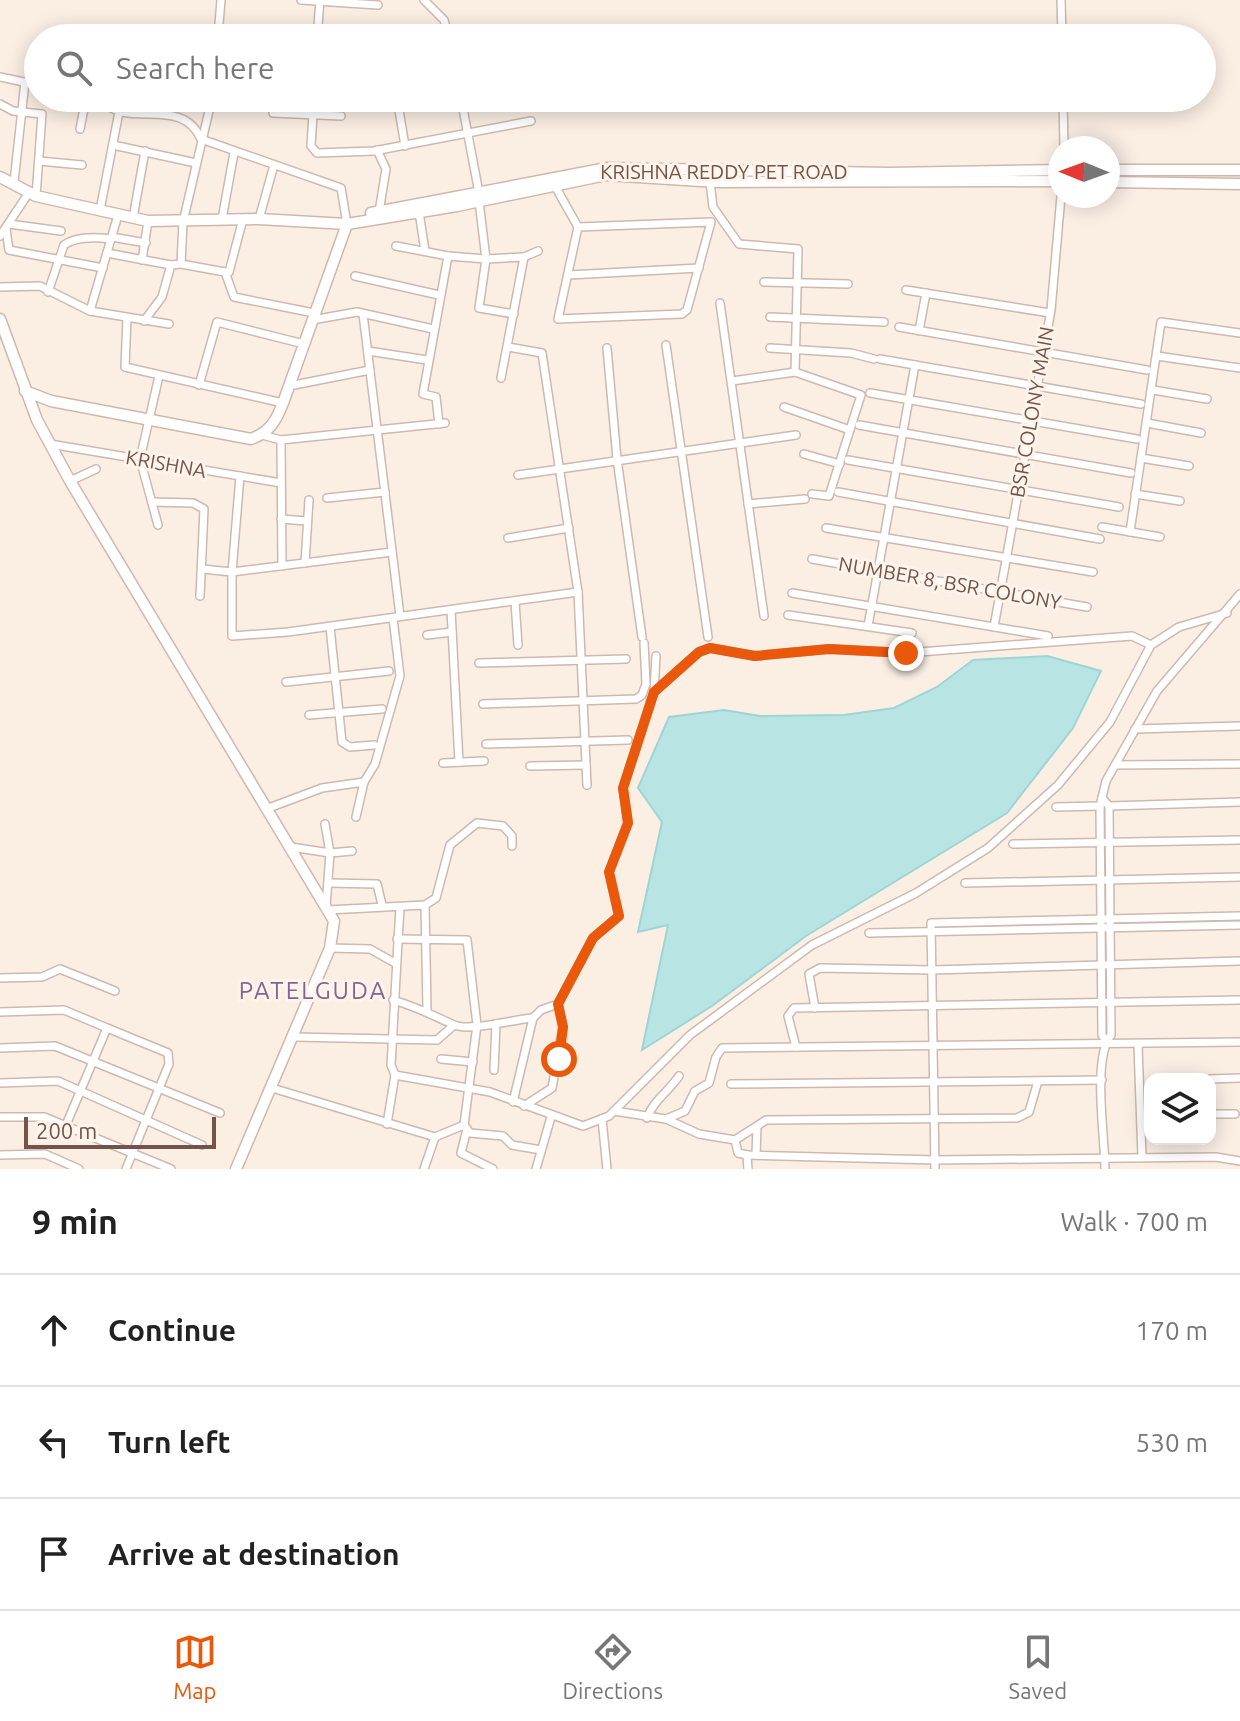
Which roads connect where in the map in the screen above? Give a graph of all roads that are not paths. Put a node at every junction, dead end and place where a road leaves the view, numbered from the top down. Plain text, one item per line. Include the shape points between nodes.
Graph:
1 (221, 0) edge
2 (301, 0) edge
3 (320, 0) edge
4 (424, 0) edge
5 (1061, 0) edge
6 (378, 5) dead end
7 (219, 24) edge
8 (316, 24) edge
9 (445, 24) edge
10 (1062, 24) edge
11 (0, 77) edge
12 (24, 82) edge
13 (24, 88) edge
14 (0, 104) edge
15 (20, 112) junction
16 (83, 112) edge
17 (119, 112) joint
18 (208, 112) edge
19 (313, 112) edge
20 (399, 112) edge
21 (464, 112) edge
22 (1063, 112) edge
23 (273, 113) dead end
24 (313, 115) junction
25 (341, 116) dead end
26 (531, 121) dead end
27 (80, 129) dead end
28 (468, 134) junction
29 (1064, 136) edge
30 (201, 139) junction
31 (113, 145) junction
32 (405, 146) junction
33 (377, 150) junction
34 (145, 151) junction
35 (234, 153) junction
36 (39, 161) junction
37 (196, 163) junction
38 (82, 165) dead end
39 (274, 165) junction
40 (1048, 170) edge
41 (1120, 170) edge
42 (1240, 170) edge
43 (0, 177) edge
44 (1048, 181) edge
45 (14, 182) junction
46 (710, 182) junction
47 (1120, 182) edge
48 (1240, 184) edge
49 (555, 186) junction
50 (33, 193) junction
51 (479, 197) junction
52 (1060, 208) edge
53 (100, 210) junction
54 (379, 212) junction
55 (419, 212) junction
56 (118, 215) junction
57 (133, 218) junction
58 (222, 219) junction
59 (243, 219) junction
60 (259, 219) junction
61 (148, 221) junction
62 (183, 222) junction
63 (347, 224) junction
64 (578, 227) junction
65 (5, 230) edge
66 (61, 231) dead end
67 (112, 238) junction
68 (146, 243) junction
69 (396, 246) dead end
70 (425, 251) junction
71 (538, 251) dead end
72 (107, 253) junction
73 (448, 256) junction
74 (524, 257) junction
75 (61, 259) junction
76 (486, 259) junction
77 (142, 260) junction
78 (181, 264) junction
79 (171, 265) junction
80 (103, 268) junction
81 (699, 268) junction
82 (225, 272) junction
83 (569, 275) junction
84 (355, 276) dead end
85 (764, 282) dead end
86 (797, 283) junction
87 (848, 284) dead end
88 (0, 287) edge
89 (906, 290) dead end
90 (48, 292) junction
91 (926, 293) junction
92 (439, 295) junction
93 (720, 303) dead end
94 (90, 311) junction
95 (1050, 313) junction
96 (363, 314) junction
97 (514, 314) junction
98 (313, 316) junction
99 (770, 317) dead end
100 (127, 318) junction
101 (796, 318) junction
102 (0, 319) edge
103 (144, 321) junction
104 (884, 322) dead end
105 (169, 324) dead end
106 (899, 327) dead end
107 (433, 329) junction
108 (919, 331) junction
109 (1240, 333) edge
110 (304, 344) junction
111 (666, 345) dead end
112 (508, 347) junction
113 (607, 348) dead end
114 (770, 348) dead end
115 (796, 348) junction
116 (368, 351) junction
117 (1041, 351) junction
118 (1157, 356) junction
119 (427, 360) junction
120 (915, 365) junction
121 (1240, 368) edge
122 (370, 370) junction
123 (1147, 370) dead end
124 (795, 372) junction
125 (159, 376) junction
126 (501, 378) dead end
127 (732, 381) junction
128 (199, 385) junction
129 (1035, 385) junction
130 (289, 386) junction
131 (1153, 390) junction
132 (25, 391) junction
133 (870, 393) dead end
134 (44, 399) junction
135 (908, 399) junction
136 (1207, 399) dead end
137 (283, 403) junction
138 (1141, 404) dead end
139 (784, 407) dead end
140 (147, 418) junction
141 (37, 420) junction
142 (1030, 421) junction
143 (1147, 423) junction
144 (859, 425) dead end
145 (377, 430) junction
146 (850, 430) junction
147 (901, 432) junction
148 (1201, 433) dead end
149 (262, 435) junction
150 (796, 435) dead end
151 (1137, 439) dead end
152 (281, 440) junction
153 (739, 442) junction
154 (50, 444) junction
155 (679, 451) junction
156 (804, 454) dead end
157 (1024, 455) junction
158 (1141, 458) junction
159 (140, 459) junction
160 (617, 459) junction
161 (848, 460) dead end
162 (840, 464) junction
163 (561, 466) junction
164 (1189, 466) dead end
165 (895, 467) junction
166 (96, 469) dead end
167 (1131, 473) dead end
168 (518, 475) dead end
169 (240, 476) junction
170 (70, 481) junction
171 (281, 483) junction
172 (1018, 489) junction
173 (385, 492) junction
174 (838, 492) dead end
175 (1135, 494) junction
176 (327, 498) dead end
177 (309, 500) dead end
178 (888, 501) junction
179 (1180, 501) dead end
180 (152, 502) junction
181 (748, 504) junction
182 (1119, 507) dead end
183 (281, 519) junction
184 (307, 521) junction
185 (1011, 523) junction
186 (158, 525) dead end
187 (1102, 527) dead end
188 (569, 528) junction
189 (826, 528) dead end
190 (1130, 532) junction
191 (883, 537) junction
192 (1160, 537) dead end
193 (508, 538) dead end
194 (1100, 539) dead end
195 (392, 552) junction
196 (1006, 558) junction
197 (812, 559) dead end
198 (305, 563) junction
199 (282, 566) junction
200 (202, 569) junction
201 (877, 571) junction
202 (232, 572) junction
203 (1093, 572) dead end
204 (578, 592) junction
205 (1001, 592) junction
206 (792, 593) dead end
207 (200, 596) dead end
208 (1239, 599) edge
209 (515, 602) junction
210 (871, 606) junction
211 (1087, 607) dead end
212 (451, 610) junction
213 (1227, 613) junction
214 (788, 615) dead end
215 (764, 616) dead end
216 (396, 617) junction
217 (868, 626) junction
218 (330, 627) junction
219 (994, 627) junction
220 (452, 632) junction
221 (912, 633) dead end
222 (427, 635) dead end
223 (1048, 636) dead end
224 (708, 637) dead end
225 (518, 645) dead end
226 (1151, 645) junction
227 (656, 656) dead end
228 (626, 659) dead end
229 (583, 660) junction
230 (479, 663) dead end
231 (389, 671) dead end
232 (335, 677) junction
233 (286, 682) dead end
234 (654, 692) junction
235 (584, 699) junction
236 (483, 704) dead end
237 (382, 709) dead end
238 (339, 713) junction
239 (309, 715) dead end
240 (1240, 726) edge
241 (1135, 729) junction
242 (628, 740) dead end
243 (584, 741) junction
244 (486, 744) dead end
245 (374, 745) dead end
246 (484, 761) dead end
247 (459, 762) junction
248 (443, 763) dead end
249 (1240, 764) edge
250 (586, 765) junction
251 (1115, 765) junction
252 (530, 766) dead end
253 (364, 782) junction
254 (587, 785) dead end
255 (1101, 802) junction
256 (1240, 802) edge
257 (1109, 806) junction
258 (1056, 807) dead end
259 (266, 809) junction
260 (356, 817) dead end
261 (325, 824) dead end
262 (1240, 840) edge
263 (1105, 843) junction
264 (1013, 844) dead end
265 (512, 846) dead end
266 (291, 847) junction
267 (352, 851) dead end
268 (330, 853) junction
269 (1240, 877) edge
270 (1105, 881) junction
271 (328, 883) junction
272 (965, 883) dead end
273 (382, 905) junction
274 (425, 905) junction
275 (400, 907) junction
276 (327, 909) junction
277 (1240, 916) edge
278 (1106, 923) junction
279 (1240, 925) edge
280 (931, 929) junction
281 (869, 933) dead end
282 (397, 939) junction
283 (427, 939) junction
284 (330, 948) junction
285 (1240, 961) edge
286 (395, 963) junction
287 (1106, 965) junction
288 (932, 970) junction
289 (0, 978) edge
290 (115, 991) dead end
291 (393, 1000) junction
292 (1240, 1000) edge
293 (558, 1004) junction
294 (1106, 1004) junction
295 (815, 1008) junction
296 (427, 1009) junction
297 (931, 1009) junction
298 (0, 1012) edge
299 (533, 1018) junction
300 (496, 1024) junction
301 (477, 1025) junction
302 (453, 1026) junction
303 (107, 1028) junction
304 (294, 1037) junction
305 (392, 1038) junction
306 (1106, 1041) junction
307 (1240, 1042) edge
308 (1138, 1045) junction
309 (796, 1047) junction
310 (932, 1047) junction
311 (0, 1048) edge
312 (441, 1059) dead end
313 (94, 1060) junction
314 (473, 1062) junction
315 (494, 1070) dead end
316 (395, 1075) junction
317 (679, 1076) dead end
318 (1240, 1078) edge
319 (1216, 1079) edge
320 (1102, 1080) junction
321 (933, 1081) junction
322 (1038, 1081) junction
323 (1140, 1081) junction
324 (1144, 1081) edge
325 (0, 1083) edge
326 (731, 1084) dead end
327 (160, 1087) junction
328 (272, 1088) junction
329 (81, 1090) junction
330 (470, 1091) junction
331 (513, 1102) junction
332 (1144, 1104) edge
333 (524, 1106) junction
334 (614, 1111) junction
335 (220, 1113) dead end
336 (1216, 1114) edge
337 (1235, 1114) dead end
338 (0, 1117) edge
339 (551, 1117) junction
340 (647, 1118) junction
341 (602, 1119) junction
342 (666, 1119) junction
343 (146, 1120) junction
344 (934, 1120) junction
345 (387, 1124) junction
346 (66, 1125) junction
347 (757, 1126) junction
348 (466, 1127) junction
349 (1144, 1136) edge
350 (435, 1137) junction
351 (735, 1140) junction
352 (202, 1145) dead end
353 (541, 1150) junction
354 (133, 1153) junction
355 (0, 1155) edge
356 (752, 1155) junction
357 (1105, 1157) junction
358 (1142, 1157) junction
359 (1240, 1161) edge
360 (935, 1164) edge
361 (79, 1169) edge
362 (126, 1169) edge
363 (171, 1169) edge
364 (236, 1169) edge
365 (424, 1169) edge
366 (493, 1169) edge
367 (536, 1169) edge
368 (607, 1169) edge
369 (748, 1169) edge
370 (1105, 1169) edge

1 - 7 street
2 - 3 street
3 - 6 street
3 - 8 street
4 - 9 street
5 - 10 street
11 - 12 street
13 - 15 street
14 - 15 street
15 - 36 street via 42,114
15 - 45 street
16 - 27 street
17 - 30 street via 176,114 196,127
17 - 31 street
18 - 30 street
19 - 24 street
20 - 32 street
21 - 28 street
22 - 29 street
23 - 24 street
24 - 25 street
24 - 33 street via 314,152
26 - 28 street
28 - 32 street
28 - 51 street
30 - 35 street
30 - 37 street
31 - 34 street
31 - 53 street
32 - 33 street
33 - 54 street via 386,169
34 - 37 street
34 - 57 street
35 - 39 street
35 - 58 street
36 - 38 street
36 - 50 street
37 - 62 street
39 - 60 street
39 - 63 street via 341,188
40 - 51 main road, KRISHNA REDDY PET ROAD via 607,168
41 - 42 main road
43 - 45 main road, KRISHNA REDDY PET ROAD
44 - 46 main road, KRISHNA REDDY PET ROAD
45 - 50 main road, KRISHNA REDDY PET ROAD
46 - 49 main road, KRISHNA REDDY PET ROAD via 606,175
46 - 86 street via 713,207 739,244 798,249
47 - 48 main road
49 - 51 main road, KRISHNA REDDY PET ROAD
49 - 64 street
50 - 53 main road, KRISHNA REDDY PET ROAD
50 - 65 street
51 - 54 main road, KRISHNA REDDY PET ROAD
51 - 55 main road, KRISHNA REDDY PET ROAD
51 - 76 street
52 - 95 street, BSR COLONY MAIN
53 - 56 main road, KRISHNA REDDY PET ROAD
54 - 63 main road, KRISHNA REDDY PET ROAD
55 - 63 main road, KRISHNA REDDY PET ROAD
55 - 70 street
56 - 57 main road, KRISHNA REDDY PET ROAD
56 - 67 street
57 - 61 main road, KRISHNA REDDY PET ROAD
58 - 59 main road, KRISHNA REDDY PET ROAD
58 - 62 main road, KRISHNA REDDY PET ROAD
59 - 60 main road, KRISHNA REDDY PET ROAD
59 - 82 street
60 - 63 main road, KRISHNA REDDY PET ROAD
61 - 62 main road, KRISHNA REDDY PET ROAD
61 - 68 street
62 - 78 street
63 - 98 main road
64 - 81 street via 708,220 712,225
64 - 83 street
65 - 66 street
65 - 75 street via 9,250
67 - 68 street
67 - 72 street
67 - 75 street via 69,241
68 - 77 street
69 - 70 street
70 - 73 street
71 - 74 street
72 - 77 street
72 - 80 street
73 - 76 street
73 - 92 street
74 - 76 street
74 - 97 street
75 - 80 street
75 - 90 street
76 - 97 street via 479,308
77 - 79 street
78 - 79 street
78 - 82 street
79 - 103 street via 162,297
80 - 94 street
81 - 83 street
81 - 83 street via 682,314 562,321 558,315
82 - 98 street via 234,297
84 - 92 street
85 - 86 street
86 - 87 street
86 - 101 street
88 - 90 street via 40,286
89 - 91 street
90 - 94 street
91 - 95 street
91 - 108 street
92 - 107 street
93 - 127 street
94 - 100 street
95 - 117 street, BSR COLONY MAIN
96 - 98 street
96 - 107 street
96 - 116 street
97 - 112 street
98 - 110 main road
99 - 101 street
100 - 103 street
100 - 125 street via 125,367
101 - 104 street
101 - 115 street
102 - 132 main road
103 - 105 street
106 - 108 street
107 - 119 street
108 - 117 street
109 - 118 street via 1161,322
110 - 128 street via 217,322
110 - 130 main road
111 - 155 street
112 - 126 street
112 - 163 street via 542,353
113 - 160 street
114 - 115 street
115 - 120 street
115 - 124 street
116 - 119 street
116 - 122 street
117 - 123 street
117 - 129 street, BSR COLONY MAIN
118 - 121 street
118 - 131 street
119 - 145 street via 423,394 436,397 442,423
120 - 129 street
120 - 135 street
122 - 130 street
122 - 145 street
124 - 127 street
124 - 146 street via 860,393
125 - 128 street
125 - 140 street
127 - 153 street
128 - 137 street
129 - 138 street
129 - 142 street, BSR COLONY MAIN
130 - 137 main road
131 - 136 street
131 - 143 street
132 - 134 main road
132 - 141 main road
133 - 135 street
134 - 140 main road
134 - 141 main road
135 - 142 street
135 - 147 street
137 - 149 main road via 274,425
139 - 146 street
140 - 149 main road via 251,439
140 - 159 street
141 - 154 main road
142 - 151 street
142 - 157 street, BSR COLONY MAIN
143 - 148 street
143 - 158 street
144 - 147 street
145 - 152 street
145 - 173 street
146 - 162 street
147 - 157 street
147 - 165 street
149 - 152 street
150 - 153 street
152 - 171 street
153 - 155 street
153 - 181 street
154 - 159 street, KRISHNA
154 - 170 main road
155 - 160 street
155 - 224 street
156 - 162 street
157 - 167 street
157 - 172 street, BSR COLONY MAIN
158 - 164 street
158 - 175 street
159 - 169 street, KRISHNA
159 - 180 street
160 - 163 street
160 - 235 street via 646,684 636,699
161 - 165 street
162 - 181 street via 829,496
163 - 168 street
163 - 188 street
165 - 172 street
165 - 178 street
166 - 170 street
169 - 171 street, KRISHNA
169 - 202 street
170 - 259 main road
171 - 183 street
172 - 182 street
172 - 185 street, BSR COLONY MAIN
173 - 176 street
173 - 195 street
174 - 178 street
175 - 179 street
175 - 190 street
177 - 184 street
178 - 185 street
178 - 191 street
180 - 186 street
180 - 200 street via 193,503 204,509
181 - 215 street
183 - 184 street
183 - 199 street
184 - 198 street
185 - 194 street
185 - 196 street, BSR COLONY MAIN
187 - 190 street
188 - 193 street
188 - 204 street
189 - 191 street
190 - 192 street
191 - 196 street
191 - 201 street
195 - 198 street
195 - 216 street
196 - 203 street
196 - 205 street, BSR COLONY MAIN
197 - 201 street, NUMBER 8, BSR COLONY
198 - 199 street
199 - 202 street
200 - 202 street
200 - 207 street
201 - 205 street, NUMBER 8, BSR COLONY
201 - 210 street
202 - 218 street via 232,636
204 - 209 street
204 - 229 street
205 - 211 street, NUMBER 8, BSR COLONY
205 - 219 street, BSR COLONY MAIN
206 - 210 street
208 - 213 street
209 - 212 street
209 - 225 street
210 - 217 street
210 - 219 street
212 - 216 street
212 - 220 street
213 - 226 street via 1179,627
213 - 241 street via 1157,691
214 - 217 street
216 - 218 street
216 - 253 street via 400,676 375,764
217 - 221 street
218 - 232 street
219 - 223 street
220 - 222 street
220 - 247 street
226 - 234 street via 1128,636 906,653 829,649 755,656 710,648
226 - 334 street via 1110,722 1058,785 988,848 916,893 812,945 690,1035
227 - 234 street
228 - 229 street
229 - 230 street
229 - 235 street
231 - 232 street
232 - 233 street
232 - 238 street
234 - 293 street via 623,788 628,823 609,872 619,916 593,938
235 - 236 street
235 - 243 street
237 - 238 street
238 - 239 street
238 - 245 street via 345,745
240 - 241 street
241 - 251 street
242 - 243 street
243 - 244 street
243 - 250 street
246 - 247 street
247 - 248 street
249 - 251 street
250 - 252 street
250 - 254 street
251 - 255 street
253 - 259 street via 322,788
253 - 260 street
255 - 257 street
255 - 258 street
255 - 263 street
256 - 257 street
257 - 263 street
259 - 266 main road
261 - 268 street
262 - 263 street
263 - 264 street
263 - 270 street
265 - 274 street via 512,836 493,822 462,832 450,845 436,898
266 - 268 street
266 - 276 main road
267 - 268 street
268 - 271 street
269 - 270 street
270 - 272 street
270 - 278 street
271 - 273 street via 377,884
271 - 276 street
273 - 275 street
273 - 276 street via 382,910
274 - 275 street
274 - 283 street
275 - 282 street
276 - 284 main road via 335,931
277 - 278 street
278 - 279 street
278 - 280 street
278 - 287 street
280 - 281 street
280 - 288 street
282 - 283 street
282 - 286 street
283 - 296 street
283 - 301 street via 467,940
284 - 286 street via 370,949
284 - 304 main road
285 - 287 street
286 - 291 street
287 - 288 street
287 - 294 street
288 - 295 street via 814,969 808,979
288 - 297 street
289 - 290 street via 42,977 60,969
291 - 296 street
291 - 305 street
292 - 294 street
293 - 299 street
293 - 333 street via 563,1027 556,1080
294 - 297 street
294 - 306 street
295 - 297 street
295 - 309 street via 788,1012
296 - 302 street
297 - 310 street
298 - 303 street via 64,1010
299 - 300 street
299 - 331 street
300 - 301 street
300 - 315 street
301 - 302 street
301 - 314 street
302 - 305 street via 437,1040
303 - 313 street
303 - 327 street via 168,1053
304 - 305 street
304 - 328 main road
305 - 316 street
306 - 308 street
306 - 310 street
306 - 320 street
307 - 308 street
308 - 323 street
309 - 310 street
309 - 342 street via 722,1048 709,1083 695,1091 685,1111
310 - 321 street
311 - 313 street via 55,1046
312 - 314 street
313 - 327 street
313 - 329 street
314 - 330 street
316 - 330 street
316 - 345 street
317 - 340 street
318 - 319 street
320 - 322 street
320 - 357 street
321 - 322 street
321 - 326 street
321 - 344 street
322 - 344 street via 1024,1116
323 - 324 street
323 - 332 street
325 - 329 street via 58,1081
327 - 335 street
327 - 343 street
328 - 345 street
328 - 364 main road
329 - 343 street
329 - 346 street
330 - 331 street
330 - 348 street
331 - 333 street
333 - 339 street
334 - 340 street
334 - 341 street
336 - 337 street
338 - 346 street via 44,1117
339 - 341 street via 583,1126
339 - 353 street
340 - 342 street
341 - 368 street
342 - 351 street via 699,1134
343 - 352 street
343 - 354 street
344 - 347 street via 766,1120
344 - 360 street
345 - 350 street
346 - 354 street
347 - 351 street
347 - 356 street
348 - 350 street
348 - 353 street via 470,1133 503,1136 512,1145
348 - 366 street via 461,1153
349 - 358 street
350 - 365 street
351 - 356 street via 738,1153
353 - 367 street
354 - 362 street
354 - 363 street
355 - 361 street via 45,1154
356 - 360 street
356 - 369 street
357 - 358 street
357 - 360 street
357 - 370 street
358 - 359 street

